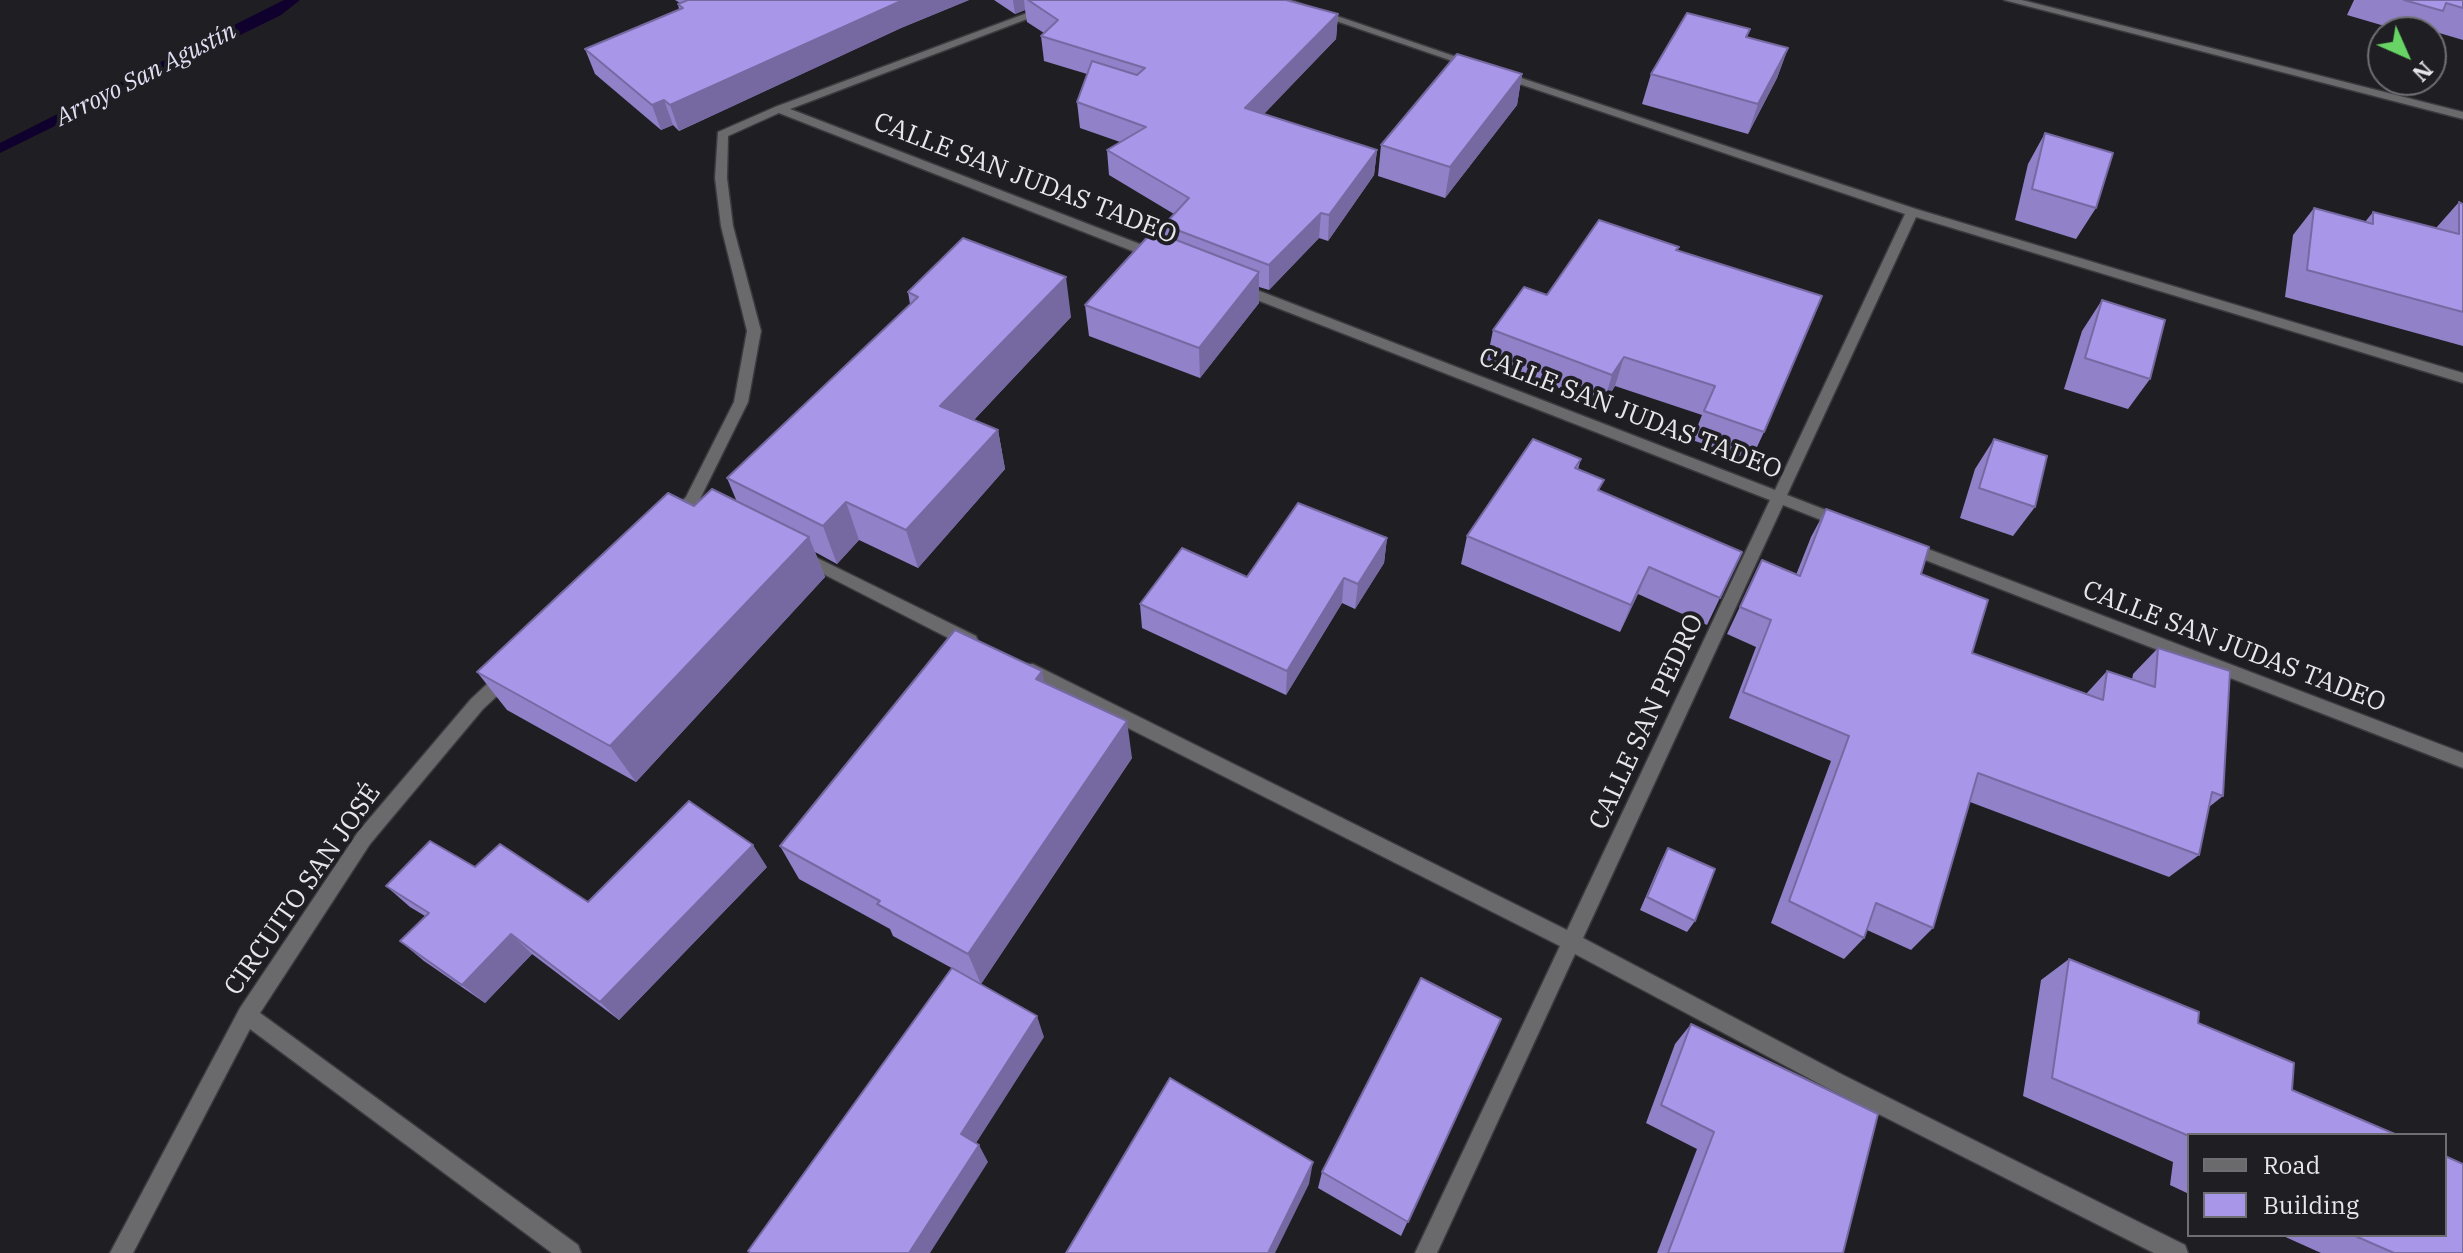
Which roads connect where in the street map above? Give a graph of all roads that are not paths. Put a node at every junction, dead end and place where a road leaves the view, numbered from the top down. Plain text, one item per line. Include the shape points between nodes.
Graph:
1 (1072, 0) edge
2 (1280, 0) edge
3 (2009, 0) edge
4 (779, 109) junction
5 (2463, 116) edge
6 (1912, 212) junction
7 (1177, 264) edge
8 (1221, 281) edge
9 (2463, 378) edge
10 (1780, 498) junction
11 (1855, 527) edge
12 (658, 533) edge
13 (777, 544) edge
14 (1899, 544) edge
15 (523, 661) edge
16 (2463, 761) edge
17 (1573, 943) junction
18 (247, 1015) junction
19 (121, 1253) edge
20 (570, 1253) edge
21 (1426, 1253) edge
22 (2177, 1253) edge

1 - 4 street
2 - 6 street
3 - 5 street
4 - 7 street, CALLE SAN JUDAS TADEO
4 - 12 street via 722,134 727,226 754,331 741,402 699,505
6 - 9 street
6 - 10 street, CALLE SAN PEDRO
8 - 10 street, CALLE SAN JUDAS TADEO
10 - 11 street, CALLE SAN JUDAS TADEO
10 - 17 street, CALLE SAN PEDRO
13 - 17 street
14 - 16 street, CALLE SAN JUDAS TADEO
15 - 18 street, CIRCUITO SAN JOSÉ via 477,704 364,838
17 - 21 street, CALLE SAN PEDRO
17 - 22 street
18 - 19 street, CIRCUITO SAN JOSÉ
18 - 20 street

